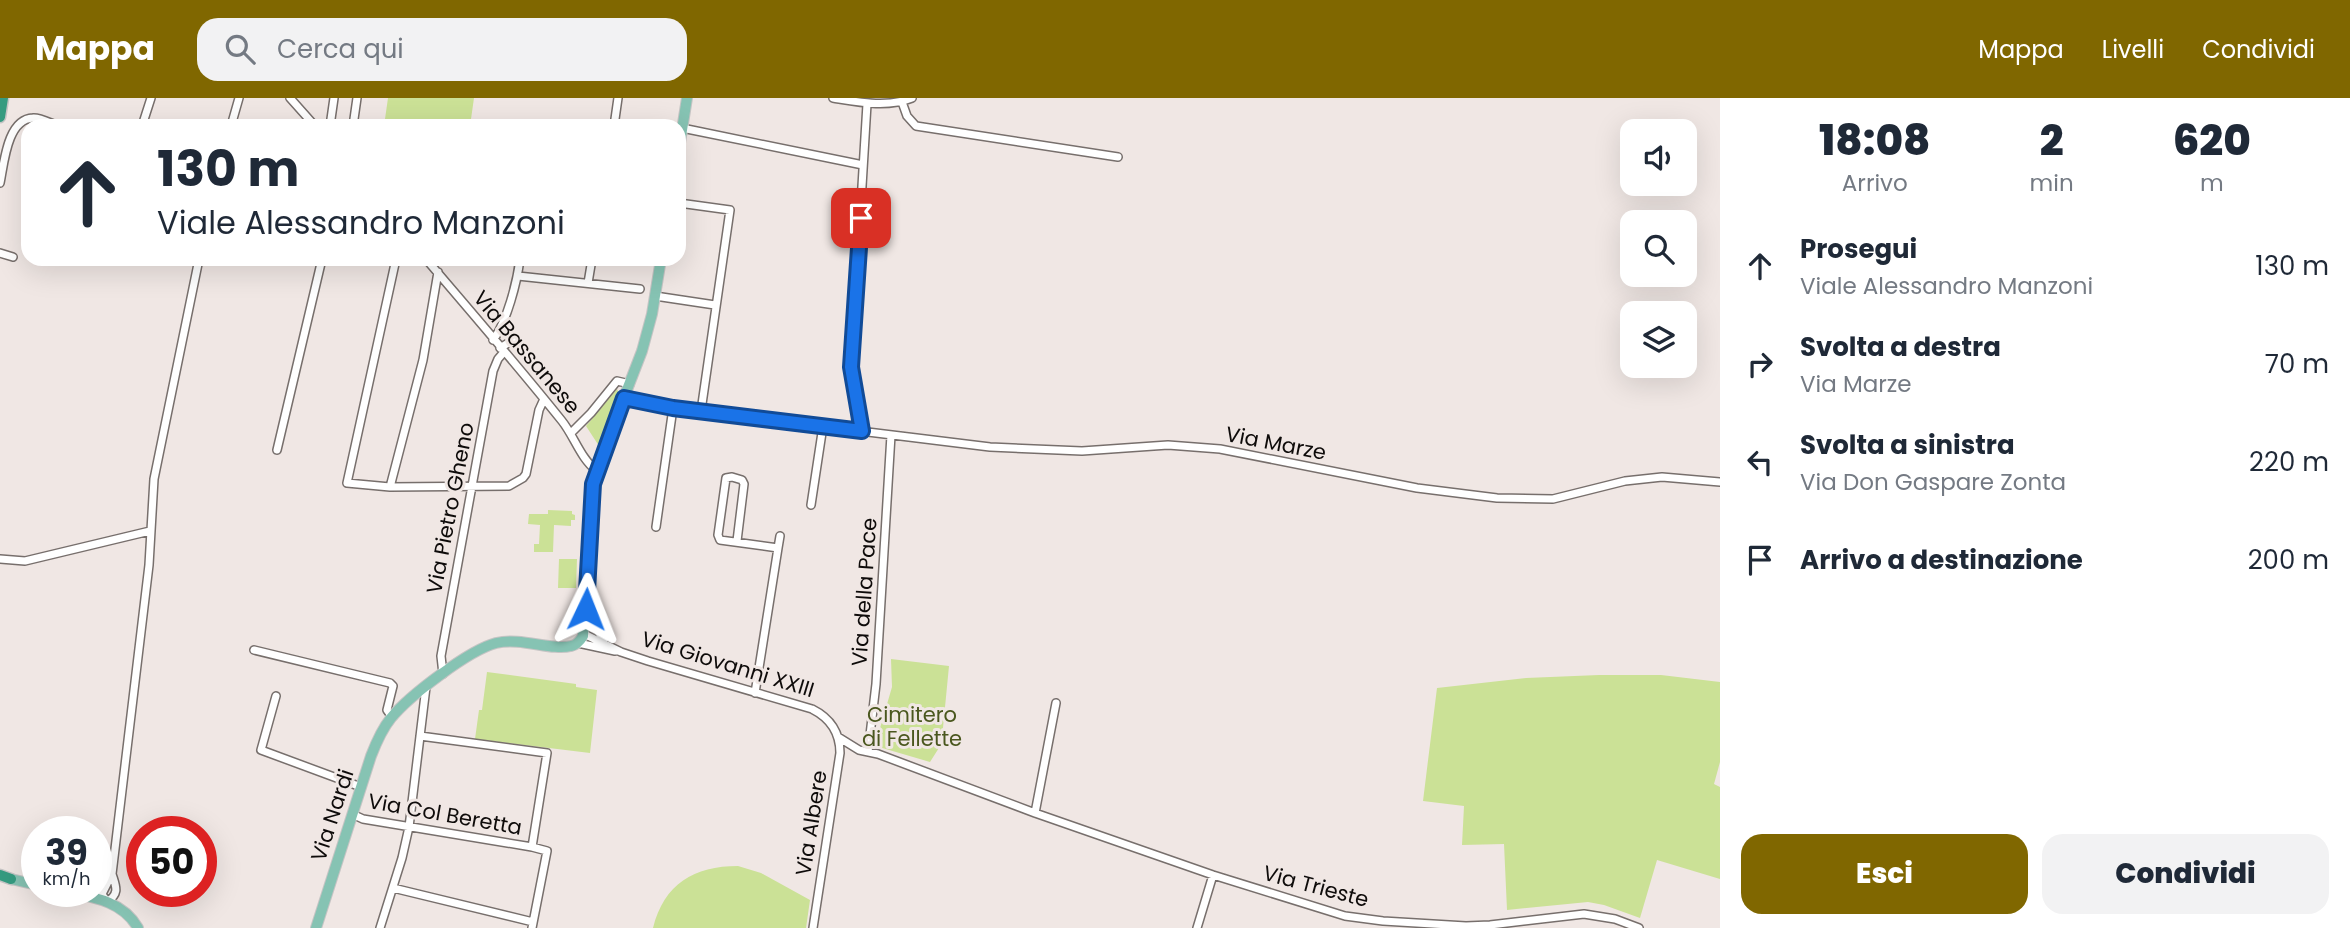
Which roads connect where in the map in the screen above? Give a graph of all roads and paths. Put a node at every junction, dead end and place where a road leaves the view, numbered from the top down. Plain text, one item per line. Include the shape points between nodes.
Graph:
1 (3, 98) edge
2 (151, 98) edge
3 (239, 98) edge
4 (290, 98) edge
5 (334, 98) edge
6 (357, 98) edge
7 (618, 98) edge
8 (687, 98) edge
9 (833, 98) edge
10 (912, 98) edge
11 (902, 102) junction
12 (867, 104) junction
13 (0, 117) edge
14 (144, 119) edge
15 (233, 119) edge
16 (310, 119) edge
17 (331, 119) edge
18 (354, 119) edge
19 (615, 119) edge
20 (684, 119) edge
21 (21, 122) edge
22 (686, 129) edge
23 (1118, 158) dead end
24 (863, 165) junction
25 (0, 183) edge
26 (686, 204) edge
27 (0, 253) edge
28 (13, 257) dead end
29 (198, 266) edge
30 (320, 266) edge
31 (394, 266) edge
32 (432, 266) edge
33 (519, 266) edge
34 (591, 266) edge
35 (660, 266) edge
36 (438, 272) junction
37 (517, 276) junction
38 (588, 283) junction
39 (640, 289) dead end
40 (655, 296) junction
41 (715, 305) junction
42 (493, 340) junction
43 (513, 340) dead end
44 (502, 350) junction
45 (630, 384) junction
46 (624, 398) junction
47 (544, 399) junction
48 (673, 408) junction
49 (701, 411) junction
50 (823, 426) junction
51 (862, 431) junction
52 (571, 433) junction
53 (891, 435) junction
54 (276, 450) dead end
55 (596, 470) junction
56 (1720, 481) edge
57 (390, 487) junction
58 (471, 487) junction
59 (811, 505) dead end
60 (656, 527) dead end
61 (150, 531) junction
62 (780, 536) dead end
63 (737, 541) junction
64 (778, 548) junction
65 (0, 559) edge
66 (586, 609) junction
67 (581, 638) junction
68 (609, 645) junction
69 (254, 650) dead end
70 (621, 652) junction
71 (443, 674) junction
72 (426, 687) junction
73 (755, 692) junction
74 (276, 696) dead end
75 (1056, 703) dead end
76 (392, 717) junction
77 (831, 725) joint
78 (420, 736) junction
79 (838, 737) junction
80 (859, 750) junction
81 (868, 752) junction
82 (839, 753) junction
83 (360, 787) junction
84 (1035, 813) junction
85 (352, 814) junction
86 (409, 827) junction
87 (532, 847) junction
88 (112, 874) joint
89 (1213, 875) junction
90 (393, 888) junction
91 (112, 899) edge
92 (112, 904) edge
93 (532, 925) edge
94 (138, 928) edge
95 (316, 928) edge
96 (380, 928) edge
97 (813, 928) edge
98 (1197, 928) edge
99 (1639, 928) edge

1 - 13 highway
2 - 14 street
3 - 15 street
4 - 16 street
5 - 17 street
6 - 18 street
7 - 19 street
8 - 20 main road
9 - 12 street
10 - 11 street
11 - 12 street
11 - 23 street via 916,126
12 - 24 street
21 - 25 street via 9,138
22 - 24 street
24 - 51 street via 851,367
26 - 41 street via 730,211
27 - 28 street
29 - 61 street via 156,464
30 - 54 street
31 - 57 street via 347,483
32 - 36 street, Via Bassanese
33 - 37 street
34 - 38 street
35 - 40 main road
36 - 42 street, Via Bassanese
36 - 57 street via 423,360
37 - 38 street
37 - 42 street
38 - 39 street
40 - 41 street
40 - 45 main road
41 - 49 street
42 - 44 street, Via Bassanese
43 - 44 street
44 - 47 street, Via Bassanese
44 - 58 street, Via Pietro Gheno via 493,371
45 - 46 main road
45 - 52 street via 617,381
46 - 48 street, Via Marze
46 - 55 main road
47 - 52 street, Via Bassanese
47 - 58 street via 523,478 502,488
48 - 49 street, Via Marze
48 - 60 street
49 - 50 street, Via Marze
50 - 51 street, Via Marze
50 - 59 street
51 - 53 street, Via Marze
52 - 55 street, Via Bassanese
53 - 56 street, Via Marze via 990,447 1082,451 1168,445 1220,449 1417,488 1497,498 1553,499 1662,477
53 - 81 street, Via della Pace
55 - 66 main road
57 - 58 street
58 - 71 street, Via Pietro Gheno via 441,656
61 - 65 street via 25,561
61 - 88 street
62 - 64 street
63 - 63 street via 744,484 732,477 726,478 718,535 720,540
63 - 64 street
64 - 73 street
66 - 67 main road
66 - 68 street, Via Giovanni XXIII
67 - 68 street, Via Giovanni XXIII
67 - 70 street
67 - 71 main road, Via Giovanni XXIII via 570,646 497,643
68 - 70 street, Via Giovanni XXIII
69 - 76 street via 390,683 387,710
70 - 73 street, Via Giovanni XXIII
71 - 72 main road, Via Giovanni XXIII
72 - 76 main road, Via Giovanni XXIII
72 - 78 street
73 - 77 street, Via Giovanni XXIII via 812,709
74 - 83 street via 261,750
75 - 84 street
76 - 83 main road, Via Nardi via 374,747
77 - 79 street, Via Albere
78 - 86 street
78 - 87 street via 547,753
79 - 80 street, Via Trieste
79 - 82 street, Via Albere
80 - 81 street, Via Trieste
80 - 82 street, Via Trieste
81 - 84 street, Via Trieste
82 - 97 street, Via Albere
83 - 85 main road, Via Nardi
84 - 89 street, Via Trieste
85 - 86 street, Via Col Beretta
85 - 95 main road, Via Nardi
86 - 87 street, Via Col Beretta
86 - 90 street
87 - 93 street via 547,850
88 - 91 street via 117,891
89 - 98 street
89 - 99 street, Via Trieste via 1363,919 1490,925 1584,914
90 - 93 street
90 - 96 street
92 - 94 main road

